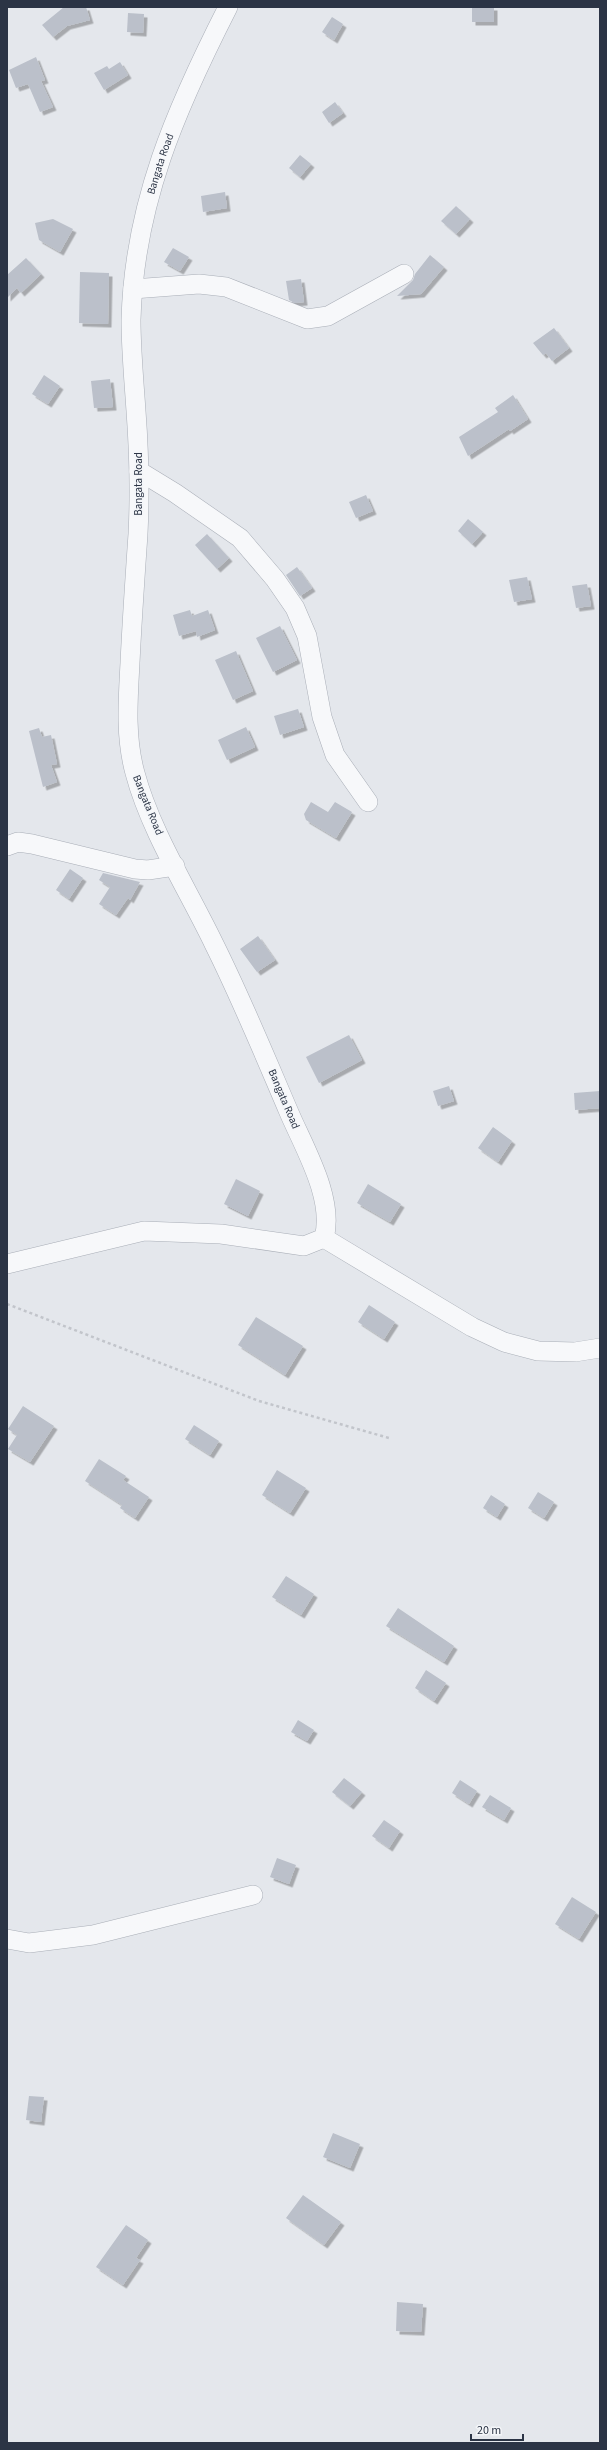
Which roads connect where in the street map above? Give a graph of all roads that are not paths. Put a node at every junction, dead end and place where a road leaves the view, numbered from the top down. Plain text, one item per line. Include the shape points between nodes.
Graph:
1 (228, 7) edge
2 (404, 274) dead end
3 (133, 289) junction
4 (139, 471) junction
5 (368, 802) dead end
6 (7, 846) edge
7 (175, 866) junction
8 (324, 1238) junction
9 (7, 1264) edge
10 (600, 1348) edge
11 (252, 1895) dead end
12 (7, 1939) edge

1 - 3 street, Bangata Road via 196,69 167,136 153,178 141,233
2 - 3 street via 328,316 307,319 226,287 199,284
3 - 4 street, Bangata Road via 131,324
4 - 5 street via 240,538 275,579 295,608 307,636 322,717 335,755
4 - 7 street, Bangata Road via 127,722 135,773 148,810
6 - 7 street via 18,842 32,844 148,870
7 - 8 street, Bangata Road via 231,979 317,1176 327,1216
8 - 9 street via 304,1246 221,1234 144,1231
8 - 10 street via 472,1327 504,1342 538,1351 575,1352
11 - 12 street via 93,1935 30,1943

